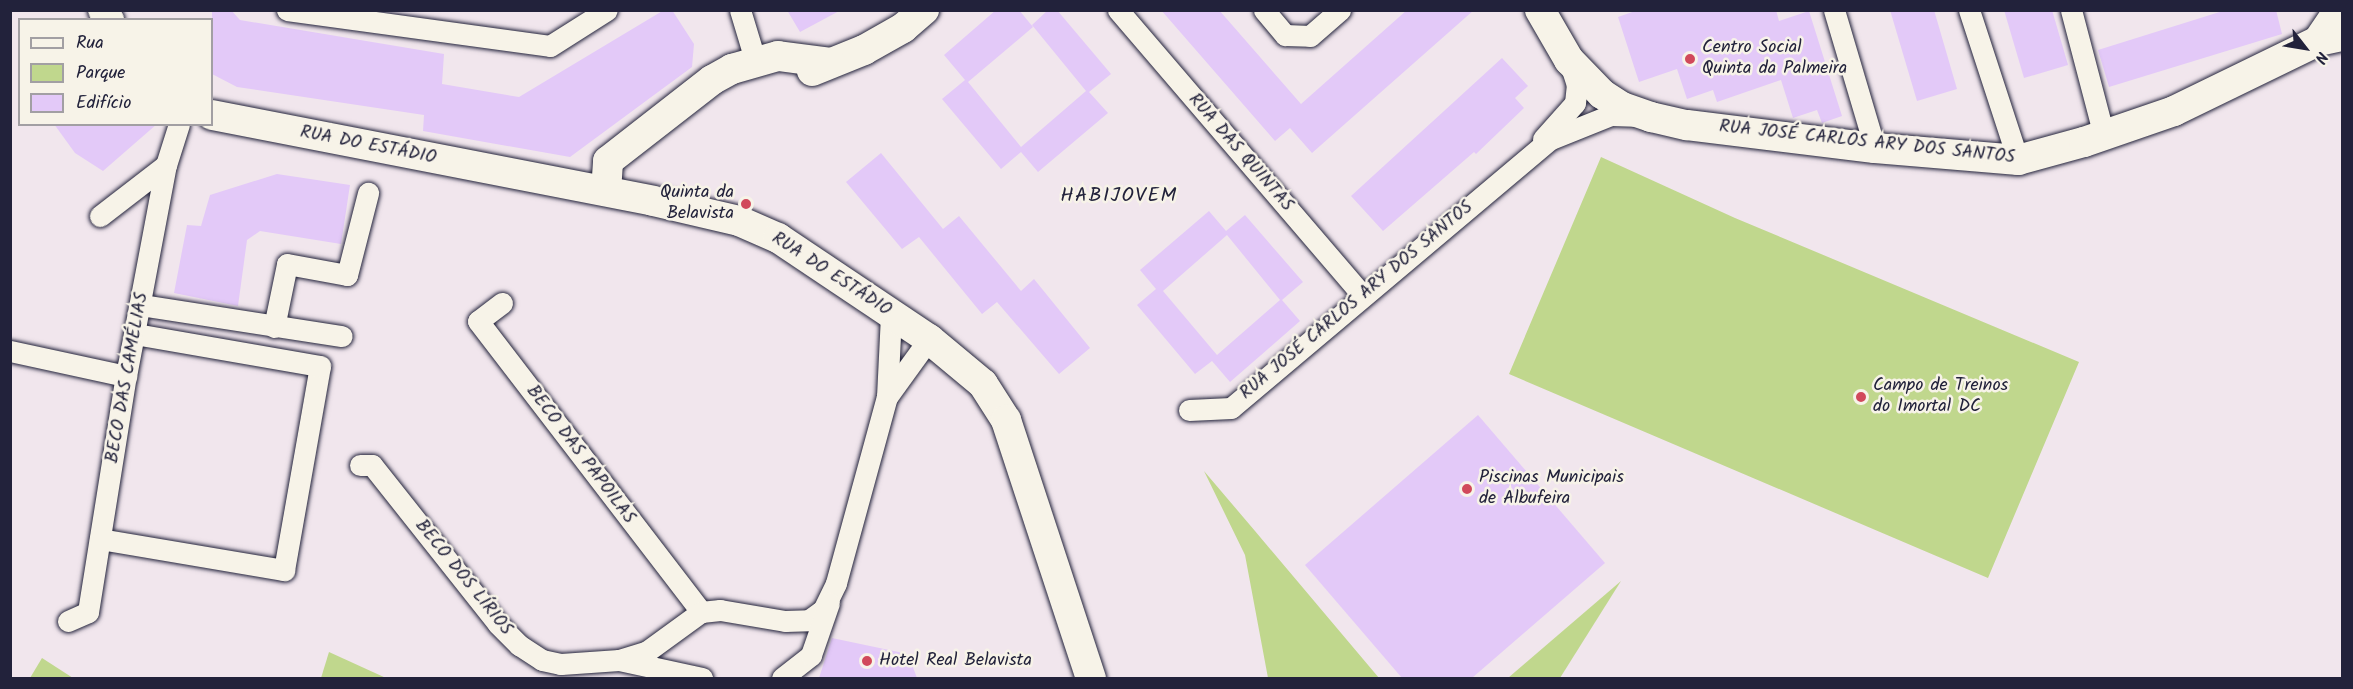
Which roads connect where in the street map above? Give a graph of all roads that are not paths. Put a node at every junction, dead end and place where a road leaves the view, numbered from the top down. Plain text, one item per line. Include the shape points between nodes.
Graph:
1 (287, 10) edge
2 (607, 10) edge
3 (740, 10) edge
4 (924, 10) edge
5 (1118, 10) edge
6 (1264, 10) edge
7 (1340, 10) edge
8 (1540, 10) edge
9 (1834, 10) edge
10 (1970, 10) edge
11 (2339, 10) edge
12 (2075, 14) edge
13 (2330, 39) edge
14 (1569, 60) junction
15 (756, 63) junction
16 (213, 115) edge
17 (1651, 117) junction
18 (178, 126) edge
19 (2104, 136) junction
20 (1875, 148) junction
21 (2018, 160) junction
22 (166, 165) junction
23 (1515, 167) junction
24 (606, 191) junction
25 (368, 193) dead end
26 (99, 216) dead end
27 (1362, 296) junction
28 (502, 303) dead end
29 (141, 305) junction
30 (891, 314) junction
31 (274, 327) junction
32 (135, 334) junction
33 (342, 336) dead end
34 (929, 339) junction
35 (10, 351) edge
36 (126, 376) junction
37 (888, 397) junction
38 (1189, 410) dead end
39 (360, 465) dead end
40 (100, 539) junction
41 (836, 583) junction
42 (701, 612) junction
43 (68, 621) dead end
44 (619, 660) junction
45 (702, 678) edge
46 (782, 678) edge
47 (1091, 678) edge

1 - 2 street via 550,46
3 - 15 street
4 - 15 street via 903,28 831,63 777,56
5 - 27 street, RUA DAS QUINTAS
6 - 7 street via 1285,35 1310,36
8 - 14 street
9 - 20 street
10 - 21 street
11 - 13 street
12 - 19 street
13 - 19 street, RUA JOSÉ CARLOS ARY DOS SANTOS via 2174,111
14 - 17 street via 1602,94 1622,107
14 - 23 street, RUA JOSÉ CARLOS ARY DOS SANTOS via 1576,85 1575,103
15 - 24 street via 732,69 712,80 608,161
16 - 24 street, RUA DO ESTÁDIO
17 - 20 street, RUA JOSÉ CARLOS ARY DOS SANTOS
17 - 23 street, RUA JOSÉ CARLOS ARY DOS SANTOS via 1611,115 1551,138
18 - 22 street, BECO DAS CAMÉLIAS
19 - 21 street, RUA JOSÉ CARLOS ARY DOS SANTOS
20 - 21 street, RUA JOSÉ CARLOS ARY DOS SANTOS
22 - 26 street
22 - 29 street, BECO DAS CAMÉLIAS
23 - 27 street, RUA JOSÉ CARLOS ARY DOS SANTOS
24 - 30 street, RUA DO ESTÁDIO via 749,225 778,238
25 - 31 street via 347,275 287,264
27 - 38 street, RUA JOSÉ CARLOS ARY DOS SANTOS via 1231,408
28 - 42 street, BECO DAS PAPOILAS via 478,321
29 - 31 street
29 - 32 street, BECO DAS CAMÉLIAS
30 - 34 street, RUA DO ESTÁDIO
30 - 37 street
31 - 33 street
32 - 36 street, BECO DAS CAMÉLIAS
32 - 40 street via 320,366 284,570
34 - 37 street
34 - 47 street, RUA DO ESTÁDIO via 983,384 1006,420
35 - 36 street
36 - 40 street, BECO DAS CAMÉLIAS
37 - 41 street
39 - 44 street, BECO DOS LÍRIOS via 372,465 519,645 542,660 561,664
40 - 43 street, BECO DAS CAMÉLIAS via 87,612
41 - 42 street via 823,610 809,620 785,621 720,610
41 - 46 street via 811,655
42 - 44 street via 646,652
44 - 45 street

